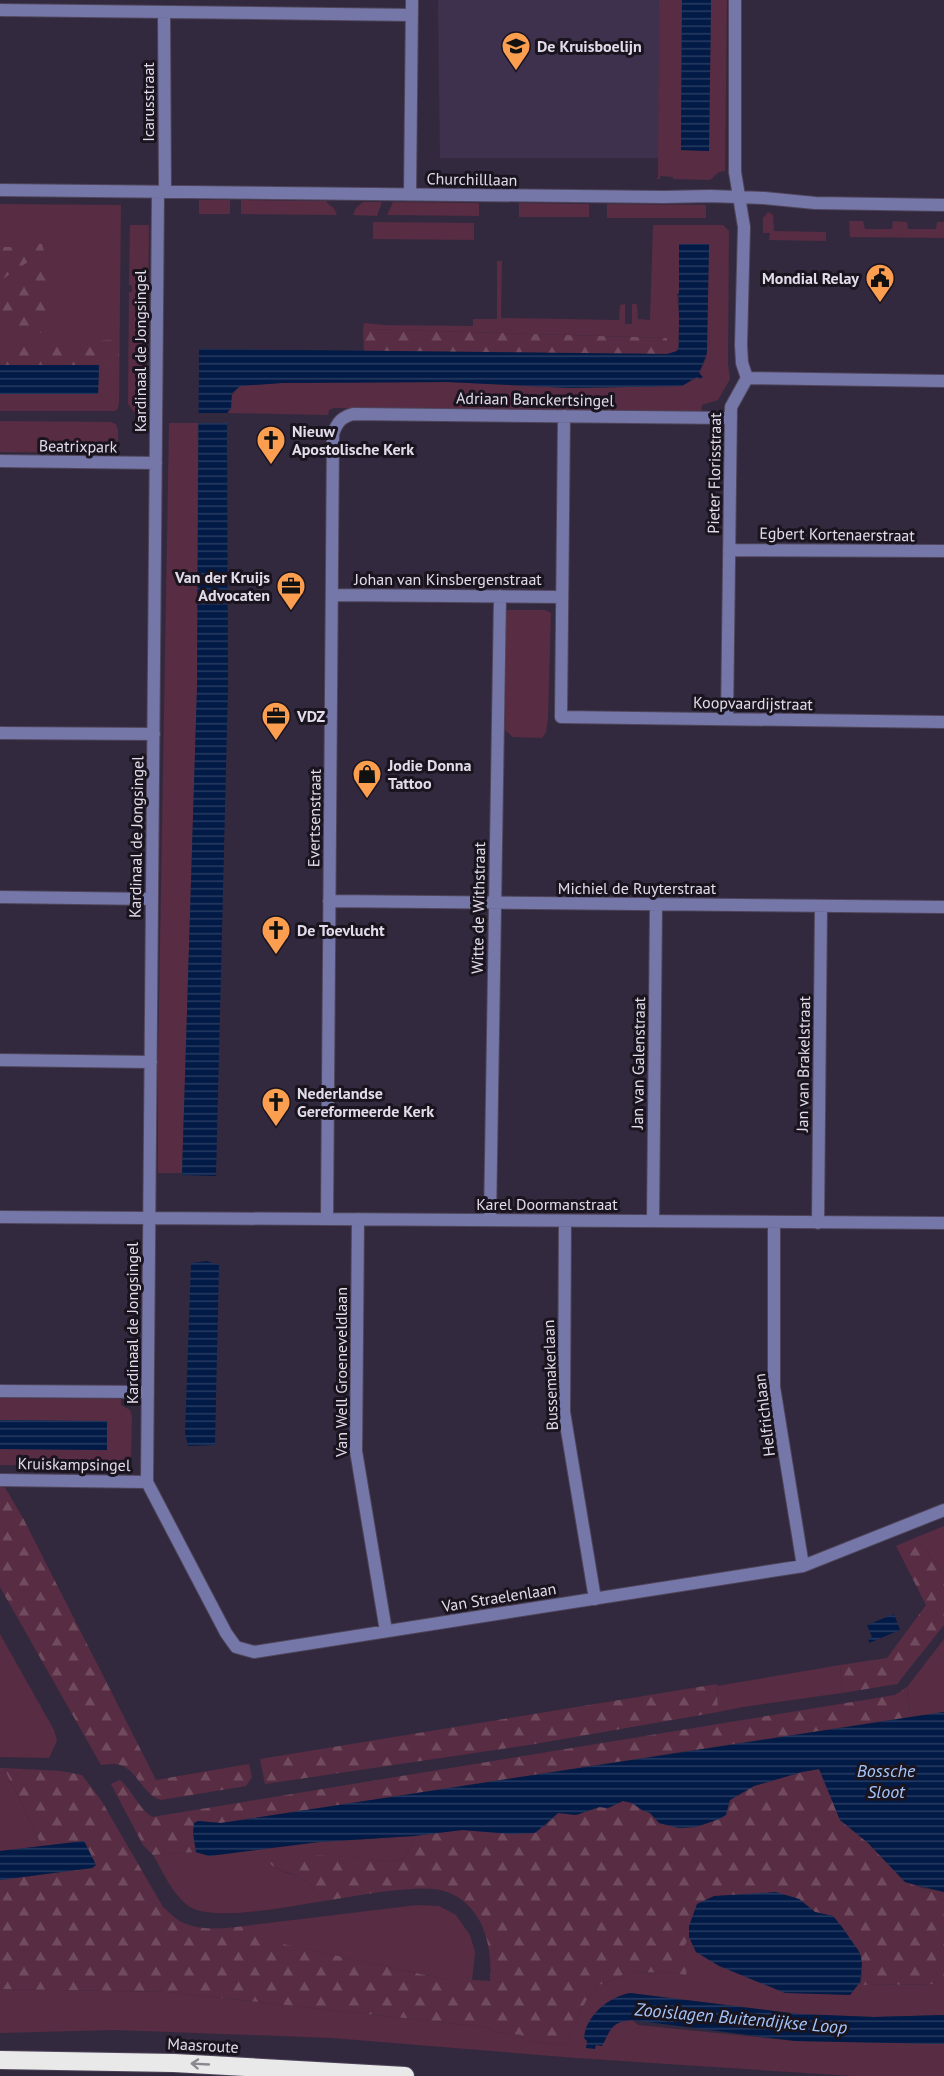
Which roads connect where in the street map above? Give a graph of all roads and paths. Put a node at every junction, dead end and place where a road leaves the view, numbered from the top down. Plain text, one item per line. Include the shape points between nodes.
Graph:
1 (412, 0) edge
2 (735, 0) edge
3 (76, 5) edge
4 (240, 6) edge
5 (0, 10) edge
6 (164, 12) junction
7 (411, 15) junction
8 (0, 190) edge
9 (161, 192) junction
10 (410, 194) junction
11 (739, 197) junction
12 (944, 205) edge
13 (747, 378) junction
14 (944, 381) edge
15 (564, 416) junction
16 (731, 418) junction
17 (340, 420) joint
18 (0, 462) edge
19 (156, 463) junction
20 (729, 550) junction
21 (944, 551) edge
22 (333, 595) junction
23 (500, 596) junction
24 (562, 597) junction
25 (727, 719) junction
26 (944, 722) edge
27 (0, 733) edge
28 (154, 734) junction
29 (0, 897) edge
30 (152, 899) junction
31 (329, 902) junction
32 (495, 903) junction
33 (656, 905) junction
34 (821, 906) junction
35 (944, 907) edge
36 (0, 1060) edge
37 (151, 1062) junction
38 (0, 1217) edge
39 (149, 1218) junction
40 (327, 1219) junction
41 (358, 1219) junction
42 (490, 1220) junction
43 (565, 1221) junction
44 (653, 1221) junction
45 (774, 1222) junction
46 (818, 1222) junction
47 (944, 1223) edge
48 (0, 1391) edge
49 (148, 1392) junction
50 (0, 1480) edge
51 (147, 1482) junction
52 (944, 1510) edge
53 (803, 1566) junction
54 (594, 1599) junction
55 (386, 1631) junction
56 (0, 2060) edge
57 (405, 2076) edge

1 - 7 street
2 - 11 street via 735,172
3 - 5 street
3 - 6 street
4 - 6 street
4 - 7 street
6 - 9 street, Icarusstraat
7 - 10 street
8 - 9 street, Churchilllaan
9 - 10 street, Churchilllaan
9 - 19 street, Kardinaal de Jongsingel
10 - 11 street, Churchilllaan
11 - 12 street, Churchilllaan via 815,203
11 - 13 street via 744,227 741,345
13 - 14 street
13 - 16 street, Pieter Florisstraat via 731,407
15 - 16 street, Adriaan Banckertsingel
15 - 17 street, Adriaan Banckertsingel via 353,414
15 - 24 street
16 - 20 street, Pieter Florisstraat
17 - 22 street, Evertsenstraat via 333,434
18 - 19 street, Beatrixpark
19 - 28 street, Kardinaal de Jongsingel
20 - 21 street, Egbert Kortenaerstraat
20 - 25 street, Pieter Florisstraat
22 - 23 street, Johan van Kinsbergenstraat
22 - 31 street, Evertsenstraat
23 - 24 street, Johan van Kinsbergenstraat
23 - 32 street, Witte de Withstraat
24 - 25 street, Koopvaardijstraat via 561,717
25 - 26 street, Koopvaardijstraat
27 - 28 street
28 - 30 street, Kardinaal de Jongsingel
29 - 30 street
30 - 37 street, Kardinaal de Jongsingel
31 - 32 street, Michiel de Ruyterstraat
31 - 40 street, Evertsenstraat
32 - 33 street, Michiel de Ruyterstraat
32 - 42 street, Witte de Withstraat
33 - 34 street, Michiel de Ruyterstraat
33 - 44 street, Jan van Galenstraat
34 - 35 street, Michiel de Ruyterstraat
34 - 46 street, Jan van Brakelstraat
36 - 37 street
37 - 39 street, Kardinaal de Jongsingel
38 - 39 street, Karel Doormanstraat
39 - 40 street, Karel Doormanstraat
39 - 49 street, Kardinaal de Jongsingel
40 - 41 street, Karel Doormanstraat
41 - 42 street, Karel Doormanstraat
41 - 55 street, Van Well Groeneveldlaan via 356,1451
42 - 43 street, Karel Doormanstraat
43 - 44 street, Karel Doormanstraat
43 - 54 street, Bussemakerlaan via 564,1412
44 - 45 street, Karel Doormanstraat
45 - 46 street, Karel Doormanstraat
45 - 53 street, Helfrichlaan via 774,1387
46 - 47 street, Karel Doormanstraat
48 - 49 street
49 - 51 street, Kardinaal de Jongsingel
50 - 51 street, Kruiskampsingel
51 - 55 street, Van Straelenlaan via 236,1647 254,1652
52 - 53 street, Van Straelenlaan
53 - 54 street, Van Straelenlaan
54 - 55 street, Van Straelenlaan
57 -> 56 highway, Maasroute via 174,2063

